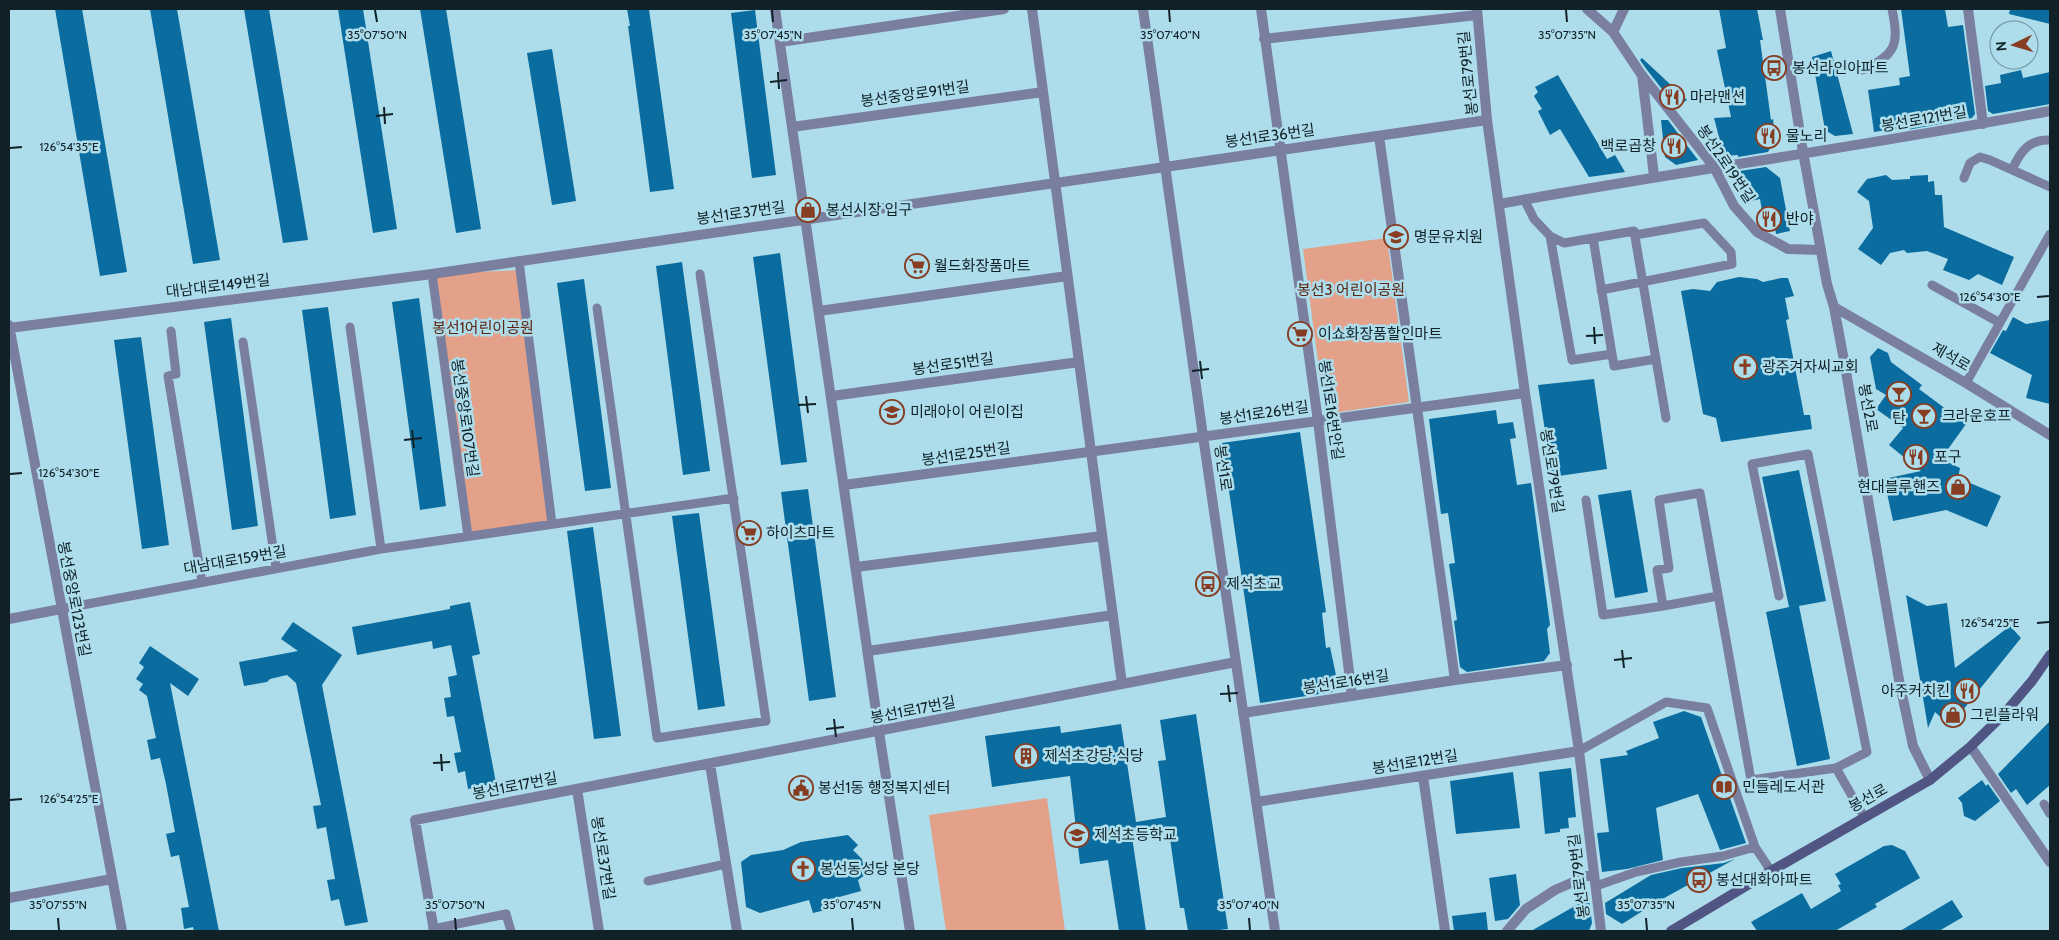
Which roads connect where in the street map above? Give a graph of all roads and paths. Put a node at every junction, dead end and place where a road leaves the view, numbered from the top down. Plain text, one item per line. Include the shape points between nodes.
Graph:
1 (775, 9) edge
2 (1004, 9) edge
3 (1032, 9) edge
4 (1143, 9) edge
5 (1261, 9) edge
6 (1587, 9) edge
7 (1624, 9) edge
8 (1780, 9) edge
9 (1892, 9) edge
10 (1968, 9) edge
11 (1477, 12) edge
12 (1613, 32) junction
13 (1264, 39) junction
14 (780, 42) junction
15 (1863, 70) dead end
16 (1642, 74) junction
17 (1043, 92) junction
18 (2050, 111) edge
19 (1487, 120) junction
20 (1983, 124) junction
21 (792, 126) junction
22 (1378, 136) junction
23 (2050, 140) edge
24 (1280, 150) junction
25 (1803, 152) junction
26 (1165, 167) junction
27 (1714, 167) junction
28 (2012, 170) junction
29 (1654, 176) junction
30 (1964, 178) dead end
31 (1055, 183) junction
32 (2050, 187) edge
33 (1524, 199) junction
34 (1499, 204) junction
35 (806, 219) junction
36 (2050, 234) edge
37 (1635, 235) junction
38 (1550, 236) junction
39 (1593, 238) junction
40 (1821, 250) junction
41 (519, 261) junction
42 (432, 274) junction
43 (700, 274) dead end
44 (1067, 276) junction
45 (1643, 282) junction
46 (1932, 285) dead end
47 (1602, 290) junction
48 (1834, 307) junction
49 (597, 308) dead end
50 (819, 311) junction
51 (2000, 323) junction
52 (9, 327) edge
53 (350, 327) dead end
54 (171, 331) dead end
55 (243, 342) dead end
56 (1612, 354) junction
57 (1656, 358) junction
58 (1078, 362) junction
59 (1966, 383) junction
60 (1525, 392) junction
61 (832, 396) junction
62 (1417, 407) junction
63 (1666, 418) dead end
64 (1318, 421) junction
65 (1203, 436) junction
66 (2050, 436) edge
67 (1091, 452) junction
68 (844, 485) junction
69 (734, 498) junction
70 (1586, 500) dead end
71 (625, 514) junction
72 (552, 524) junction
73 (468, 536) junction
74 (1102, 536) junction
75 (381, 549) junction
76 (856, 567) junction
77 (276, 568) junction
78 (202, 582) junction
79 (1718, 596) junction
80 (1779, 596) dead end
81 (1663, 606) junction
82 (60, 609) junction
83 (1113, 615) junction
84 (9, 619) edge
85 (868, 650) junction
86 (2050, 655) edge
87 (1236, 662) junction
88 (1567, 665) junction
89 (1455, 680) junction
90 (1122, 684) junction
91 (1352, 696) junction
92 (1243, 713) junction
93 (879, 732) junction
94 (1971, 747) junction
95 (1579, 751) junction
96 (710, 764) junction
97 (1836, 768) junction
98 (1422, 776) junction
99 (1930, 780) junction
100 (577, 789) junction
101 (1256, 802) junction
102 (2044, 804) dead end
103 (2050, 814) edge
104 (1864, 817) junction
105 (1755, 847) junction
106 (2050, 862) edge
107 (726, 864) junction
108 (1771, 871) junction
109 (1594, 873) junction
110 (112, 879) junction
111 (648, 881) dead end
112 (1596, 886) junction
113 (9, 898) edge
114 (433, 930) edge
115 (122, 931) edge
116 (511, 931) edge
117 (599, 931) edge
118 (737, 931) edge
119 (910, 931) edge
120 (1275, 931) edge
121 (1445, 931) edge
122 (1507, 931) edge
123 (1601, 931) edge
124 (1671, 931) edge

1 - 14 street
2 - 14 street
3 - 17 street
4 - 26 street, 봉선1로
5 - 13 street, 봉선1로16번안길
6 - 12 street, 봉선2로19번길
7 - 12 street
8 - 25 street, 봉선2로
9 - 15 lane via 1896,37 1892,50
10 - 20 street
11 - 13 street, 봉선로79번길
11 - 19 street, 봉선로79번길
12 - 16 street, 봉선2로19번길
13 - 24 street, 봉선1로16번안길
14 - 21 street
16 - 27 street, 봉선2로19번길
16 - 29 street
17 - 21 street, 봉선중앙로91번길
17 - 31 street
18 - 20 street, 봉선로121번길
19 - 22 street, 봉선1로36번길
19 - 34 street, 봉선로79번길
20 - 25 street, 봉선로121번길
21 - 35 street
22 - 24 street, 봉선1로36번길
22 - 62 street
23 - 28 lane via 2041,140 2023,149
24 - 26 street, 봉선1로36번길
24 - 64 street, 봉선1로16번안길
25 - 27 street, 봉선로121번길
25 - 40 street, 봉선2로
26 - 31 street, 봉선1로37번길
26 - 65 street, 봉선1로
27 - 29 street, 봉선로121번길
27 - 40 street, 봉선2로19번길 via 1734,206 1757,232 1788,249
28 - 30 lane via 1980,158 1970,163
28 - 32 lane
29 - 33 street, 봉선로121번길
31 - 35 street, 봉선1로37번길
31 - 44 street
33 - 34 street, 봉선로121번길
33 - 38 lane via 1534,219
34 - 60 street, 봉선로79번길
35 - 41 street, 봉선1로37번길
35 - 50 street
36 - 51 lane
37 - 39 lane via 1634,231
37 - 45 lane
37 - 45 lane via 1704,223 1731,252 1732,264
38 - 39 lane via 1564,243
38 - 56 lane via 1572,360
39 - 47 lane
40 - 48 street, 봉선2로
41 - 42 street, 봉선1로37번길
41 - 72 lane
42 - 52 street, 대남대로149번길
42 - 73 lane, 봉선중앙로107번길
43 - 69 lane
44 - 50 street
44 - 58 street
45 - 47 lane
45 - 57 lane
46 - 51 lane
47 - 56 lane
48 - 59 street, 제석로
48 - 99 street, 봉선2로 via 1899,680 1913,746
49 - 71 lane
50 - 61 street
51 - 59 lane
52 - 82 street, 봉선중앙로123번길
53 - 75 lane
54 - 78 lane via 176,374 168,376
55 - 77 lane
56 - 57 lane via 1614,366
57 - 63 lane
58 - 61 street, 봉선로51번길
58 - 67 street
59 - 66 street, 제석로
60 - 62 street, 봉선1로26번길
60 - 88 street, 봉선로79번길
61 - 68 street
62 - 64 street, 봉선1로26번길
62 - 89 street
64 - 65 street, 봉선1로26번길
64 - 91 street, 봉선1로16번안길
65 - 67 street, 봉선1로25번길
65 - 87 street, 봉선1로
67 - 68 street, 봉선1로25번길
67 - 74 street
68 - 76 street
69 - 71 lane, 대남대로159번길
69 - 71 lane via 766,721 657,738
70 - 81 lane via 1603,615
71 - 72 lane, 대남대로159번길
72 - 73 lane, 대남대로159번길
73 - 75 lane, 대남대로159번길
74 - 76 street
74 - 83 street
75 - 77 lane, 대남대로159번길
76 - 85 street
77 - 78 lane, 대남대로159번길
78 - 82 lane, 대남대로159번길
79 - 81 lane
79 - 81 lane via 1700,493 1659,500 1669,568 1657,570
79 - 97 lane via 1751,780
80 - 97 lane via 1752,464 1808,454 1866,752
82 - 84 street, 대남대로159번길
82 - 110 street, 봉선중앙로123번길
83 - 85 street
83 - 90 street
85 - 93 street
86 - 94 main road, 봉선로 via 2004,714
87 - 90 street, 봉선1로17번길
87 - 92 street, 봉선1로
88 - 89 street, 봉선1로16번길
88 - 95 street, 봉선로79번길
89 - 91 street, 봉선1로16번길
90 - 93 street, 봉선1로17번길
91 - 92 street, 봉선1로16번길
92 - 101 street, 봉선1로
93 - 96 street, 봉선1로17번길
93 - 119 street
94 - 99 main road, 봉선로
94 - 106 street
95 - 98 street, 봉선1로12번길
95 - 105 lane via 1666,702 1707,708
95 - 109 street, 봉선로79번길
96 - 100 street, 봉선1로17번길
96 - 107 street
97 - 104 lane
98 - 101 street, 봉선1로12번길
98 - 121 street
99 - 104 main road, 봉선로
100 - 114 street, 봉선1로17번길 via 415,820
100 - 117 street, 봉선로37번길
101 - 120 street, 봉선1로
102 - 103 lane
104 - 108 main road, 봉선로
105 - 108 lane
105 - 112 lane via 1636,872
107 - 111 lane
107 - 118 street
108 - 124 main road, 봉선로
109 - 112 street, 봉선로79번길
109 - 122 street via 1555,890 1526,910
110 - 113 street
110 - 115 street, 봉선중앙로123번길
112 - 123 street, 봉선로79번길
114 - 116 lane via 506,914

